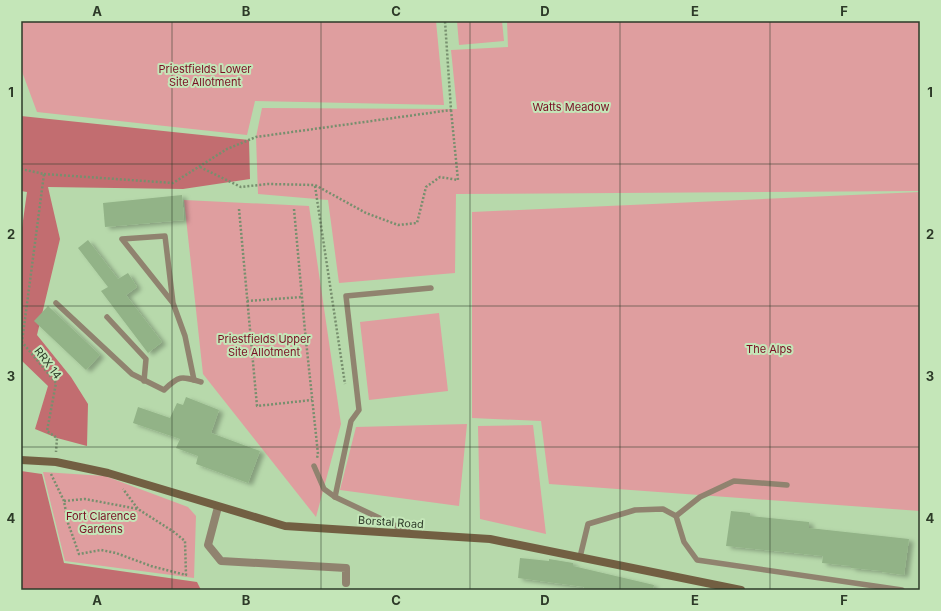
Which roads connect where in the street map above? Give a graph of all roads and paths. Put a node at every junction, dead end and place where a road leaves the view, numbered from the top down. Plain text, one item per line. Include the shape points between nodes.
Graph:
1 (445, 21) edge
2 (451, 110) junction
3 (199, 167) junction
4 (21, 169) edge
5 (44, 174) junction
6 (315, 185) junction
7 (294, 209) dead end
8 (239, 210) dead end
9 (430, 288) dead end
10 (302, 297) junction
11 (247, 301) junction
12 (56, 303) dead end
13 (173, 303) junction
14 (107, 317) dead end
15 (144, 380) junction
16 (194, 380) junction
17 (201, 382) dead end
18 (346, 389) dead end
19 (312, 400) junction
20 (21, 460) edge
21 (56, 462) junction
22 (314, 466) joint
23 (51, 474) dead end
24 (787, 485) dead end
25 (121, 486) dead end
26 (335, 497) junction
27 (64, 501) junction
28 (218, 507) junction
29 (138, 509) junction
30 (676, 516) junction
31 (413, 534) junction
32 (580, 557) junction
33 (346, 583) dead end
34 (741, 590) edge
35 (902, 590) edge

1 - 2 path
2 - 3 path via 256,137 227,149
2 - 6 path via 458,180 440,177 426,187 417,223 398,226 366,213
3 - 5 path via 173,183
3 - 6 path via 241,187 268,184
4 - 5 path
5 - 21 path, RRX 14 via 22,342 56,383 48,432 57,438
6 - 18 path
7 - 10 path
8 - 11 path
9 - 26 lane via 346,296 359,410 351,421
10 - 11 path
10 - 19 path
11 - 19 path via 257,406
12 - 15 lane via 132,374
13 - 13 lane via 145,268 122,239 165,236
13 - 16 lane via 185,336
14 - 15 lane via 146,359
15 - 16 lane via 164,390 182,377
16 - 17 lane
19 - 22 path via 318,454
20 - 21 street, Borstal Road
21 - 28 street, Borstal Road via 108,473
22 - 26 lane via 324,489
23 - 27 path
24 - 30 lane via 734,481 700,498
25 - 29 path
26 - 31 lane
27 - 29 path via 85,499
27 - 29 path via 68,523 79,554 101,550 116,553 186,576 185,541
28 - 31 street, Borstal Road via 285,526
28 - 33 street via 208,545 221,561 346,568
30 - 32 lane via 663,509 635,510 588,524
30 - 35 lane via 684,542 697,560
31 - 32 street, Borstal Road via 490,539
32 - 34 street, Borstal Road

